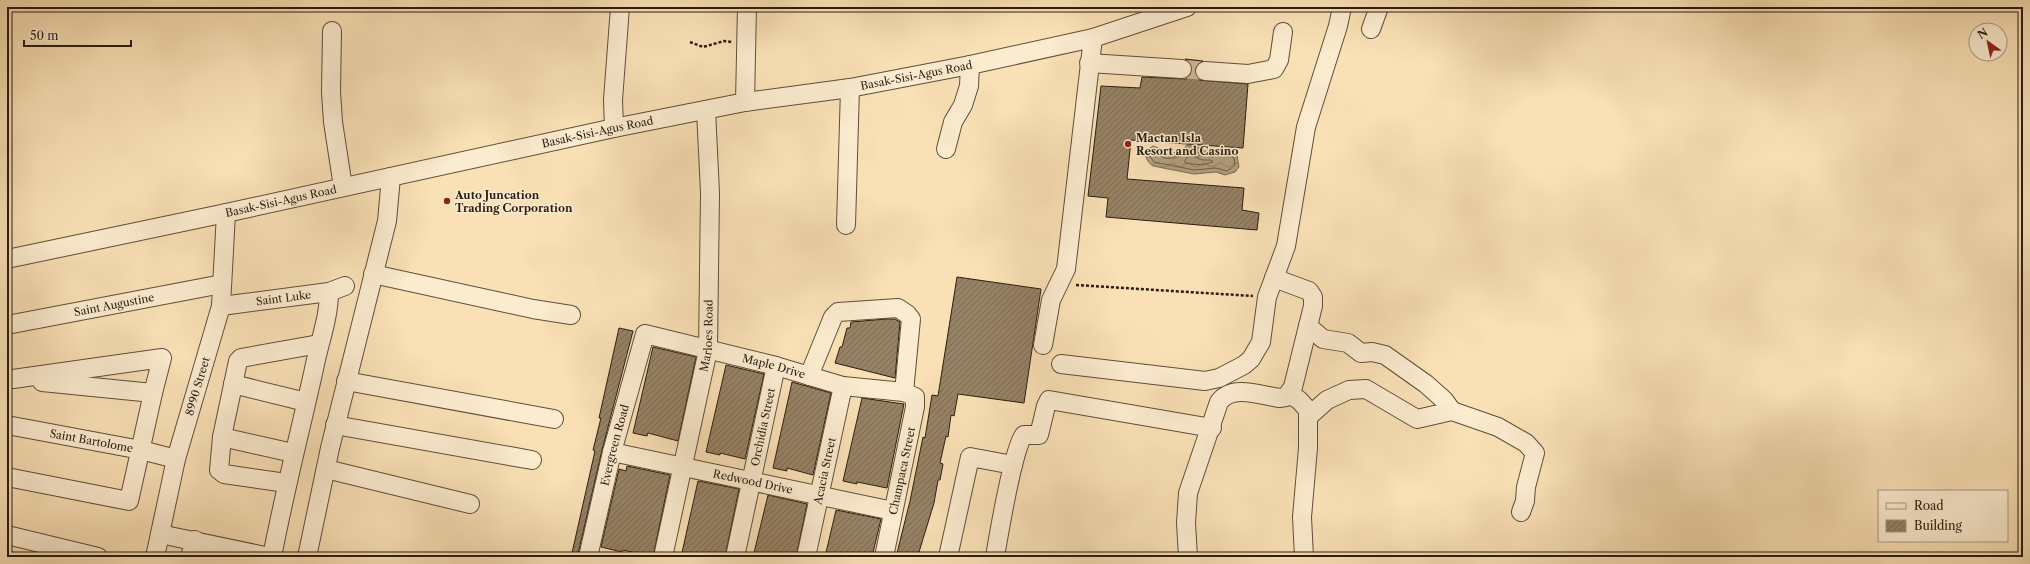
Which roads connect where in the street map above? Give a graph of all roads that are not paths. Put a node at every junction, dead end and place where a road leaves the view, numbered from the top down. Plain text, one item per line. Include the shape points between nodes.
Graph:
1 (620, 7) edge
2 (747, 7) edge
3 (1187, 7) edge
4 (1342, 7) edge
5 (1379, 7) edge
6 (1371, 29) dead end
7 (332, 31) dead end
8 (1283, 32) dead end
9 (1092, 38) junction
10 (1089, 63) junction
11 (970, 65) junction
12 (1182, 69) tunnel mouth
13 (1205, 71) tunnel mouth
14 (850, 88) junction
15 (745, 102) junction
16 (706, 110) junction
17 (614, 128) junction
18 (946, 149) dead end
19 (391, 177) junction
20 (343, 187) junction
21 (226, 213) junction
22 (846, 225) dead end
23 (7, 258) edge
24 (373, 274) junction
25 (1274, 278) junction
26 (222, 284) junction
27 (221, 306) junction
28 (571, 315) dead end
29 (7, 325) edge
30 (1308, 326) junction
31 (645, 334) joint
32 (319, 344) junction
33 (1043, 345) dead end
34 (708, 350) junction
35 (1061, 364) dead end
36 (776, 366) junction
37 (809, 376) junction
38 (10, 379) edge
39 (346, 380) junction
40 (233, 384) junction
41 (843, 386) junction
42 (904, 392) junction
43 (152, 393) junction
44 (1289, 394) junction
45 (306, 402) junction
46 (1452, 411) junction
47 (1308, 417) junction
48 (554, 419) dead end
49 (7, 425) edge
50 (336, 425) junction
51 (1212, 428) junction
52 (222, 437) junction
53 (141, 450) junction
54 (612, 452) junction
55 (293, 453) junction
56 (176, 459) junction
57 (532, 460) dead end
58 (1013, 465) junction
59 (681, 467) junction
60 (326, 468) junction
61 (7, 477) edge
62 (751, 481) junction
63 (286, 483) junction
64 (819, 495) junction
65 (470, 504) dead end
66 (893, 511) junction
67 (1521, 512) dead end
68 (160, 534) junction
69 (7, 535) edge
70 (194, 540) junction
71 (98, 557) edge
72 (155, 557) edge
73 (190, 557) edge
74 (271, 557) edge
75 (307, 557) edge
76 (588, 557) edge
77 (663, 557) edge
78 (735, 557) edge
79 (806, 557) edge
80 (884, 557) edge
81 (948, 557) edge
82 (995, 557) edge
83 (1188, 557) edge
84 (1304, 557) edge

1 - 17 street via 613,100
2 - 15 street
3 - 9 street, Basak-Sisi-Agus Road
4 - 25 street via 1306,127 1286,246
5 - 6 street
7 - 20 street via 332,114
8 - 13 street via 1279,60 1274,69 1248,74
9 - 10 street
9 - 11 street, Basak-Sisi-Agus Road
10 - 12 street
10 - 33 street via 1066,269 1051,300
11 - 14 street, Basak-Sisi-Agus Road
11 - 18 street via 969,86 963,105 953,122
14 - 15 street, Basak-Sisi-Agus Road
14 - 22 street
15 - 16 street, Basak-Sisi-Agus Road
16 - 17 street, Basak-Sisi-Agus Road
16 - 34 street, Marloes Road via 710,193
17 - 19 street, Basak-Sisi-Agus Road
19 - 20 street, Basak-Sisi-Agus Road
19 - 24 street via 387,221
20 - 21 street, Basak-Sisi-Agus Road
21 - 23 street, Basak-Sisi-Agus Road
21 - 26 street, 8990 Street
24 - 28 street
24 - 39 street
25 - 30 street via 1309,291 1313,297 1313,306
25 - 35 street via 1267,297 1261,342 1251,359 1219,378 1205,381
26 - 27 street, 8990 Street
26 - 29 street, Saint Augustine
27 - 32 street, Saint Luke via 337,289
27 - 56 street, 8990 Street
30 - 44 street
30 - 46 street via 1323,339 1348,343 1361,353 1386,355 1426,384
31 - 34 street, Maple Drive
31 - 54 street, Evergreen Road
32 - 40 street via 241,358
32 - 45 street
34 - 36 street, Maple Drive
34 - 59 street, Marloes Road
36 - 37 street, Maple Drive
36 - 62 street, Orchidia Street
37 - 41 street, Maple Drive
37 - 42 street via 833,317 838,312 898,308 911,319
38 - 43 street
38 - 43 street via 162,358
39 - 48 street
39 - 50 street
40 - 45 street
40 - 52 street
41 - 42 street, Maple Drive
41 - 64 street, Acacia Street
42 - 66 street, Champaca Street via 915,397 915,408
43 - 53 street
44 - 47 street via 1305,406
44 - 51 street via 1279,398 1234,392 1224,396 1219,402
45 - 55 street
46 - 47 street via 1417,420 1366,389 1349,390 1327,400
46 - 67 street via 1498,427 1526,443 1535,453
47 - 84 street via 1302,517
49 - 53 street, Saint Bartolome
50 - 57 street
50 - 60 street
51 - 58 street via 1049,400 1041,433 1037,436 1022,437
51 - 83 street via 1188,493
52 - 55 street
52 - 63 street via 219,470 224,474
53 - 56 street, Saint Bartolome
53 - 61 street via 129,501
54 - 59 street, Redwood Drive
54 - 76 street, Evergreen Road
55 - 63 street
56 - 68 street, 8990 Street
58 - 81 street via 970,457
58 - 82 street
59 - 62 street, Redwood Drive
59 - 77 street, Marloes Road
60 - 65 street
60 - 75 street
62 - 64 street, Redwood Drive
62 - 78 street, Orchidia Street
63 - 74 street
64 - 66 street, Redwood Drive
64 - 79 street, Acacia Street
66 - 80 street, Champaca Street
68 - 70 street
68 - 72 street, 8990 Street
69 - 71 street
70 - 73 street
70 - 74 street

